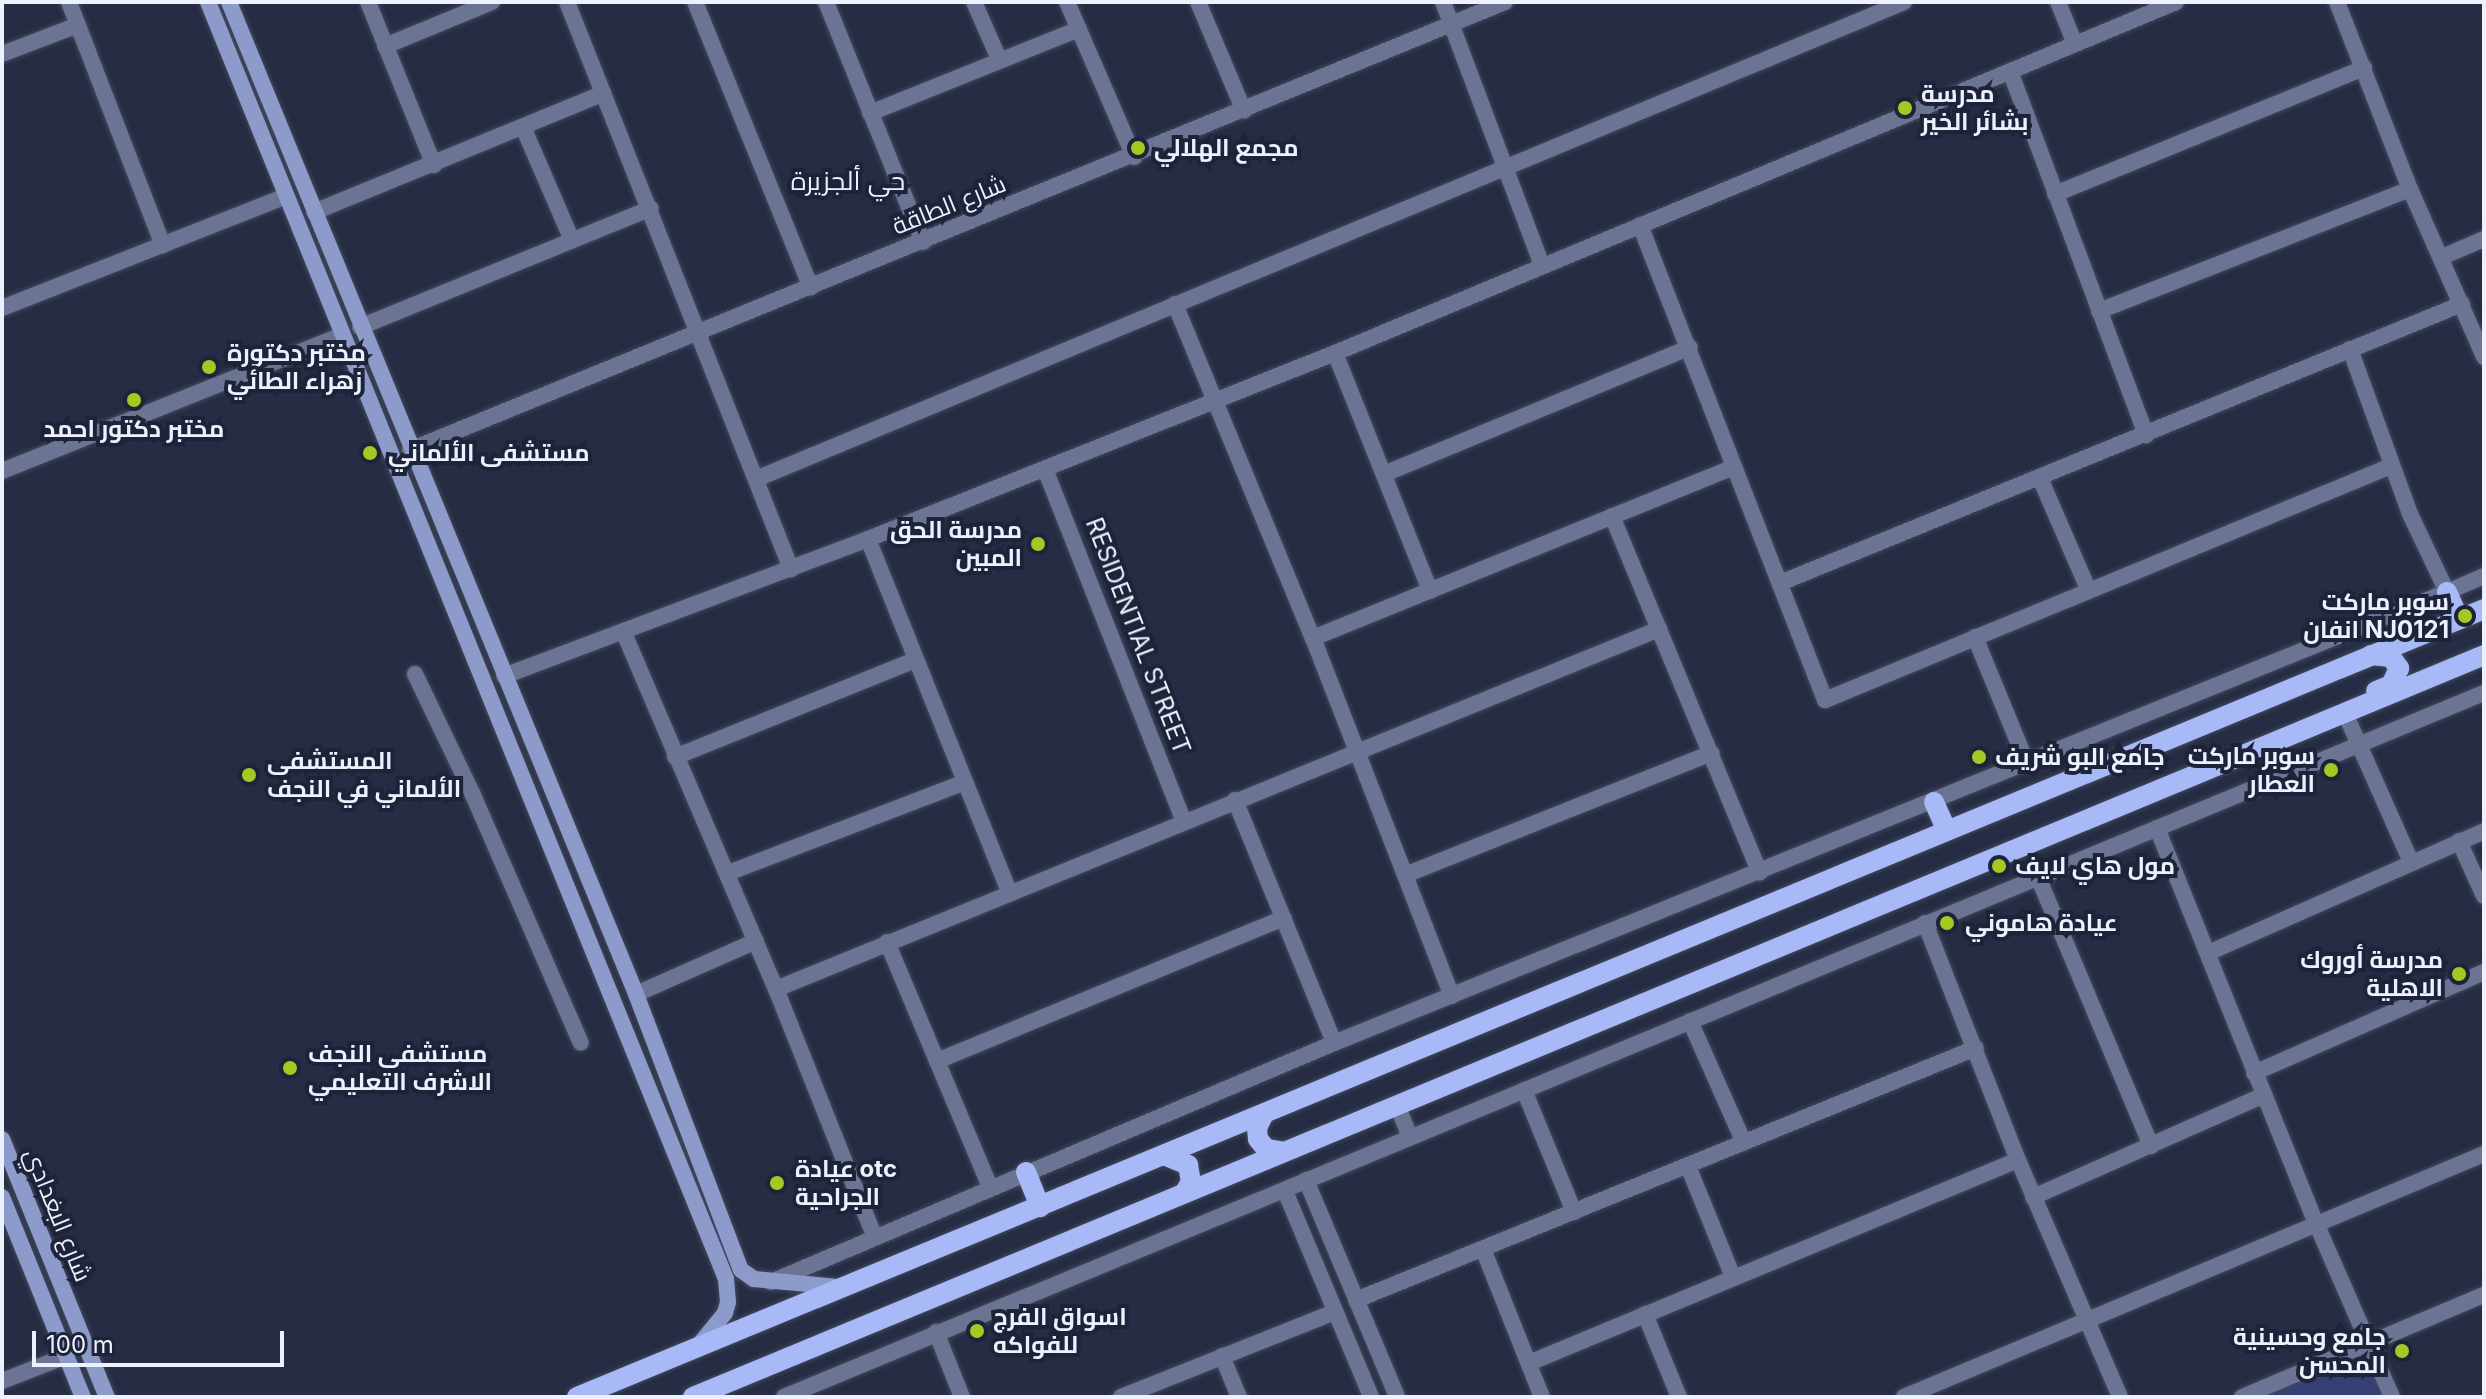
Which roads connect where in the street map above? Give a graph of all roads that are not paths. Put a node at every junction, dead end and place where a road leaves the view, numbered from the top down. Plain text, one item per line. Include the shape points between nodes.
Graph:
1 (69, 2) edge
2 (208, 2) edge
3 (229, 2) edge
4 (368, 2) edge
5 (492, 2) edge
6 (567, 2) edge
7 (695, 2) edge
8 (974, 2) edge
9 (1067, 2) edge
10 (1198, 2) edge
11 (1443, 2) edge
12 (1505, 2) edge
13 (1904, 2) edge
14 (2058, 2) edge
15 (2176, 2) edge
16 (2337, 2) edge
17 (828, 3) edge
18 (1473, 8) edge
19 (1452, 22) junction
20 (78, 25) junction
21 (1079, 29) junction
22 (2075, 44) junction
23 (385, 46) junction
24 (2, 54) edge
25 (999, 59) junction
26 (2364, 68) junction
27 (2010, 71) junction
28 (604, 93) junction
29 (1244, 111) junction
30 (870, 113) junction
31 (523, 127) junction
32 (1134, 157) junction
33 (434, 165) junction
34 (1505, 168) junction
35 (2410, 189) junction
36 (2055, 194) junction
37 (286, 196) junction
38 (651, 208) junction
39 (314, 212) junction
40 (1640, 225) junction
41 (2484, 239) edge
42 (572, 240) junction
43 (923, 242) junction
44 (163, 245) junction
45 (2442, 257) junction
46 (1542, 265) junction
47 (811, 287) junction
48 (1175, 304) junction
49 (2462, 304) junction
50 (2, 308) edge
51 (2099, 311) junction
52 (360, 327) junction
53 (695, 334) junction
54 (342, 335) junction
55 (1690, 347) junction
56 (2350, 349) junction
57 (1335, 353) junction
58 (2484, 357) edge
59 (1215, 401) junction
60 (2146, 435) junction
61 (410, 450) junction
62 (2391, 466) junction
63 (3, 467) edge
64 (1734, 467) junction
65 (1045, 469) junction
66 (1384, 474) junction
67 (2040, 478) junction
68 (756, 479) junction
69 (1612, 516) junction
70 (868, 539) junction
71 (791, 569) junction
72 (2484, 576) edge
73 (1780, 583) junction
74 (1430, 591) junction
75 (2089, 591) junction
76 (2447, 592) junction
77 (2484, 609) edge
78 (2459, 619) junction
79 (1659, 629) junction
80 (624, 633) junction
81 (1975, 637) junction
82 (1313, 638) junction
83 (2371, 655) junction
84 (2484, 655) edge
85 (915, 660) junction
86 (415, 674) dead end
87 (504, 676) junction
88 (2484, 693) edge
89 (2345, 713) junction
90 (2314, 726) junction
91 (2359, 745) junction
92 (1356, 751) junction
93 (1712, 753) junction
94 (675, 757) junction
95 (2027, 764) junction
96 (962, 783) junction
97 (1235, 800) junction
98 (1934, 802) junction
99 (1184, 821) junction
100 (2157, 828) junction
101 (1946, 829) junction
102 (2484, 831) edge
103 (2459, 841) junction
104 (2411, 862) junction
105 (728, 873) junction
106 (1760, 873) junction
107 (1405, 875) junction
108 (2038, 877) junction
109 (1009, 892) junction
110 (2484, 896) edge
111 (1284, 918) junction
112 (1925, 923) junction
113 (756, 941) junction
114 (887, 942) junction
115 (2208, 953) junction
116 (2484, 972) edge
117 (776, 989) junction
118 (636, 994) junction
119 (1452, 996) junction
120 (1690, 1021) junction
121 (581, 1043) dead end
122 (1334, 1043) junction
123 (1976, 1048) junction
124 (937, 1061) junction
125 (2254, 1073) junction
126 (1524, 1090) junction
127 (2264, 1095) junction
128 (1397, 1105) junction
129 (1263, 1116) junction
130 (1410, 1137) junction
131 (1744, 1143) junction
132 (3, 1145) edge
133 (2151, 1146) junction
134 (1284, 1152) junction
135 (2484, 1154) edge
136 (1166, 1156) junction
137 (2018, 1160) junction
138 (1688, 1166) junction
139 (1026, 1172) junction
140 (1306, 1180) junction
141 (20, 1183) junction
142 (2, 1184) edge
143 (710, 1187) junction
144 (990, 1187) junction
145 (1285, 1191) junction
146 (692, 1192) junction
147 (1184, 1193) junction
148 (2, 1197) edge
149 (2033, 1197) junction
150 (1040, 1207) junction
151 (1574, 1212) junction
152 (2316, 1223) junction
153 (874, 1235) junction
154 (1483, 1249) junction
155 (1733, 1277) junction
156 (771, 1282) junction
157 (840, 1287) junction
158 (2484, 1295) edge
159 (1356, 1300) junction
160 (1335, 1312) junction
161 (1645, 1314) junction
162 (2086, 1321) junction
163 (936, 1332) junction
164 (2368, 1345) junction
165 (699, 1346) junction
166 (66, 1356) junction
167 (1222, 1356) junction
168 (1529, 1363) junction
169 (2, 1381) edge
170 (811, 1392) edge
171 (83, 1397) edge
172 (107, 1397) edge
173 (577, 1397) edge
174 (693, 1397) edge
175 (784, 1397) edge
176 (962, 1397) edge
177 (1121, 1397) edge
178 (1239, 1397) edge
179 (1371, 1397) edge
180 (1397, 1397) edge
181 (1542, 1397) edge
182 (1679, 1397) edge
183 (1904, 1397) edge
184 (2120, 1397) edge
185 (2242, 1397) edge
186 (2392, 1397) edge

1 - 20 street
2 - 37 street
3 - 39 street
4 - 23 street
5 - 23 street
6 - 28 street
7 - 47 street
8 - 25 street
9 - 21 street
10 - 29 street
11 - 19 street
12 - 18 street, شارع الطاقة
13 - 34 street
14 - 22 street
15 - 22 street
16 - 26 street
17 - 30 street
18 - 19 street, شارع الطاقة
19 - 29 street, شارع الطاقة
19 - 34 street
20 - 24 street
20 - 44 street
21 - 25 street
21 - 32 street
22 - 27 street
23 - 33 street
25 - 30 street
26 - 35 street
26 - 36 street
27 - 36 street
27 - 40 street
28 - 31 street
28 - 38 street
29 - 32 street, شارع الطاقة
30 - 43 street
31 - 33 street
31 - 42 street
32 - 43 street, شارع الطاقة
33 - 39 street
34 - 46 street
34 - 48 street
35 - 45 street
35 - 51 street
36 - 51 street
37 - 44 street
37 - 54 street
38 - 42 street
38 - 53 street
39 - 52 street
40 - 46 street
40 - 55 street
41 - 45 street
42 - 52 street
43 - 47 street, شارع الطاقة
44 - 50 street
45 - 49 street
46 - 57 street
47 - 53 street, شارع الطاقة
48 - 59 street
48 - 68 street
49 - 56 street
49 - 58 street
51 - 60 street
52 - 61 street
53 - 61 street, شارع الطاقة
53 - 68 street
54 - 63 street
54 - 146 street
55 - 64 street
55 - 66 street
56 - 60 street
56 - 62 street
57 - 59 street
57 - 66 street
59 - 65 street
59 - 82 street
60 - 67 street
61 - 87 street
62 - 75 street
62 - 76 street
64 - 69 street
64 - 73 street
65 - 70 street
65 - 99 street, RESIDENTIAL STREET
66 - 74 street
67 - 73 street
67 - 75 street
68 - 71 street
69 - 74 street
69 - 79 street
70 - 71 street
70 - 85 street
71 - 80 street
72 - 76 street
73 - 81 street via 1825,700
74 - 82 street
75 - 81 street
76 - 78 main road
76 - 95 street
77 - 78 main road
78 - 83 main road
79 - 92 street
79 - 93 street
80 - 87 street
80 - 94 street
81 - 95 street
82 - 92 street
83 - 90 main road via 2391,657 2396,664 2391,685 2329,712
83 - 101 main road
84 - 89 main road
85 - 94 street
85 - 96 street
86 - 121 street
87 - 118 street
88 - 91 street
89 - 90 main road
89 - 91 street
90 - 128 main road
91 - 100 street
91 - 104 street
92 - 97 street
92 - 107 street
93 - 106 street
93 - 107 street
94 - 105 street
95 - 98 street
96 - 105 street
96 - 109 street
97 - 99 street
97 - 111 street
98 - 101 main road
98 - 106 street
99 - 109 street
100 - 108 street
100 - 115 street
101 - 129 main road
102 - 103 street
103 - 104 street
103 - 110 street
104 - 115 street
105 - 113 street
106 - 119 street
107 - 119 street
108 - 112 street
108 - 133 street
109 - 114 street
111 - 122 street
111 - 124 street
112 - 120 street
112 - 123 street
113 - 117 street
113 - 118 street
114 - 117 street
114 - 124 street
115 - 125 street
116 - 125 street
117 - 153 street
118 - 143 street
119 - 122 street
120 - 126 street
120 - 131 street
122 - 139 street
123 - 131 street
123 - 137 street
124 - 144 street
125 - 127 street
126 - 130 street
126 - 151 street
127 - 133 street
127 - 152 street
128 - 130 street
128 - 134 main road
129 - 134 main road via 1258,1139 1266,1149
129 - 136 main road
130 - 140 street
131 - 138 street
132 - 141 street, شارع البغدادي
133 - 149 street
134 - 147 main road
135 - 152 street
136 - 147 main road via 1188,1165 1191,1182
136 - 150 main road
137 - 149 street
137 - 155 street
138 - 151 street
138 - 155 street
139 - 144 street
139 - 150 main road
140 - 145 street
140 - 159 street
141 - 142 street
141 - 172 street, شارع البغدادي
143 - 146 street
143 - 156 street via 741,1270
144 - 153 street
145 - 160 street
145 - 163 street
146 - 165 street via 729,1290 725,1313
147 - 174 main road
148 - 166 street, شارع البغدادي
149 - 162 street
150 - 157 main road
151 - 154 street
152 - 162 street
152 - 164 street
153 - 156 street
154 - 159 street
154 - 168 street
155 - 161 street
156 - 157 street
157 - 165 main road
158 - 164 street
159 - 180 street
160 - 167 street
160 - 179 street
161 - 168 street
161 - 182 street
162 - 183 street
162 - 184 street
163 - 170 street
163 - 176 street
164 - 185 street
164 - 186 street
165 - 173 main road
166 - 169 street
166 - 171 street, شارع البغدادي
167 - 177 street
167 - 178 street
168 - 181 street
170 - 175 street

